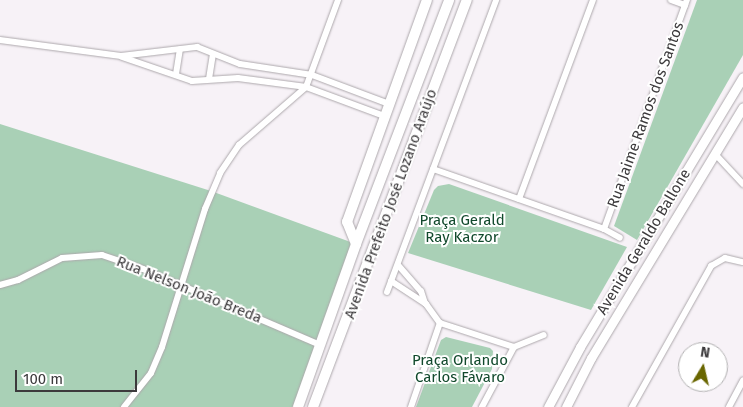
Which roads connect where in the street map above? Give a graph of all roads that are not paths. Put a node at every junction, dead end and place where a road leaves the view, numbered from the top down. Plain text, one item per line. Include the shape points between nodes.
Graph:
1 (338, 0) edge
2 (427, 0) edge
3 (449, 0) edge
4 (467, 0) edge
5 (496, 0) edge
6 (593, 0) edge
7 (670, 0) edge
8 (686, 3) edge
9 (0, 40) edge
10 (180, 49) junction
11 (213, 55) junction
12 (121, 56) junction
13 (176, 74) junction
14 (312, 75) junction
15 (743, 77) edge
16 (209, 79) junction
17 (306, 87) junction
18 (389, 104) junction
19 (743, 107) edge
20 (384, 116) junction
21 (716, 155) junction
22 (433, 169) junction
23 (743, 184) edge
24 (519, 199) junction
25 (604, 229) junction
26 (620, 238) dead end
27 (356, 244) junction
28 (743, 262) edge
29 (398, 265) junction
30 (391, 281) junction
31 (0, 285) edge
32 (182, 286) junction
33 (387, 292) dead end
34 (426, 304) junction
35 (440, 323) junction
36 (544, 336) dead end
37 (320, 345) junction
38 (514, 347) junction
39 (743, 380) edge
40 (124, 407) edge
41 (298, 407) edge
42 (313, 407) edge
43 (411, 407) edge
44 (482, 407) edge
45 (548, 407) edge
46 (566, 407) edge
47 (633, 407) edge
48 (729, 407) edge

1 - 14 street
2 - 18 main road
3 - 27 main road, Avenida Prefeito José Lozano Araújo
4 - 42 main road, Avenida Prefeito José Lozano Araújo
5 - 22 street
6 - 24 street
7 - 8 street
8 - 25 street, Rua Jaime Ramos dos Santos
9 - 12 street
10 - 11 street via 197,47
10 - 12 street
10 - 13 street
11 - 14 street via 240,64
11 - 16 street
12 - 13 street
13 - 16 street via 192,80
14 - 17 street
14 - 18 street
15 - 45 street, Avenida Geraldo Ballone via 580,347
16 - 17 street via 238,78
17 - 20 street
17 - 32 street via 249,135 228,158 211,191
18 - 20 main road
19 - 21 street, Avenida Geraldo Ballone
20 - 27 main road via 347,222
21 - 23 street
21 - 46 street, Avenida Geraldo Ballone via 592,358
22 - 24 street
22 - 29 street
24 - 25 street
25 - 26 street
27 - 37 main road, Avenida Prefeito José Lozano Araújo
28 - 47 street via 725,258 711,266
29 - 30 street
29 - 34 street via 421,292
30 - 33 street
30 - 34 street
31 - 32 street, Rua Nelson João Breda via 18,280 62,258 91,254 126,263
32 - 37 street, Rua Nelson João Breda
32 - 40 street via 151,373
34 - 35 street
35 - 38 street
35 - 43 street
36 - 38 street
37 - 41 main road, Avenida Prefeito José Lozano Araújo
38 - 44 street
39 - 48 street

